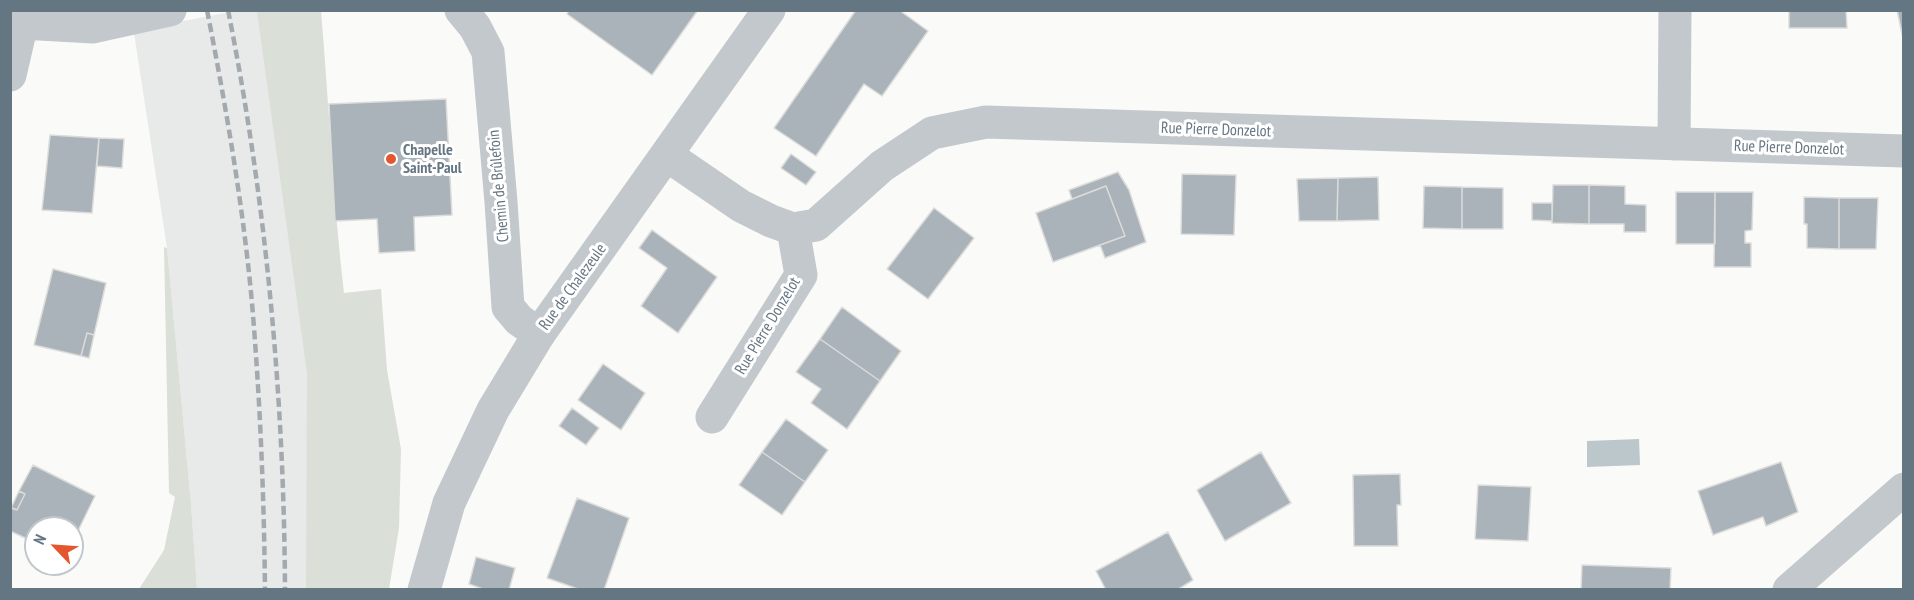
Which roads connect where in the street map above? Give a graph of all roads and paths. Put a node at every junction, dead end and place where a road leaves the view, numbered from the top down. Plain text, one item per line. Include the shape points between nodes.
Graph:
1 (170, 10) edge
2 (769, 10) edge
3 (1675, 10) edge
4 (476, 16) edge
5 (21, 17) edge
6 (10, 75) edge
7 (1674, 144) junction
8 (1904, 151) edge
9 (668, 156) junction
10 (793, 229) junction
11 (539, 334) junction
12 (712, 417) dead end
13 (1904, 489) edge
14 (424, 590) edge
15 (1790, 590) edge

1 - 5 street via 93,27
2 - 9 street, Rue de Chalezeule
3 - 7 street
4 - 11 street, Chemin de Brûlefoin via 488,52 508,307
5 - 6 street
7 - 8 street, Rue Pierre Donzelot
7 - 10 street, Rue Pierre Donzelot via 986,122 932,133 882,166 816,225
9 - 10 street via 741,206
9 - 11 street, Rue de Chalezeule
10 - 12 street, Rue Pierre Donzelot via 801,275
11 - 14 street, Rue de Chalezeule via 493,410 449,502
13 - 15 street

